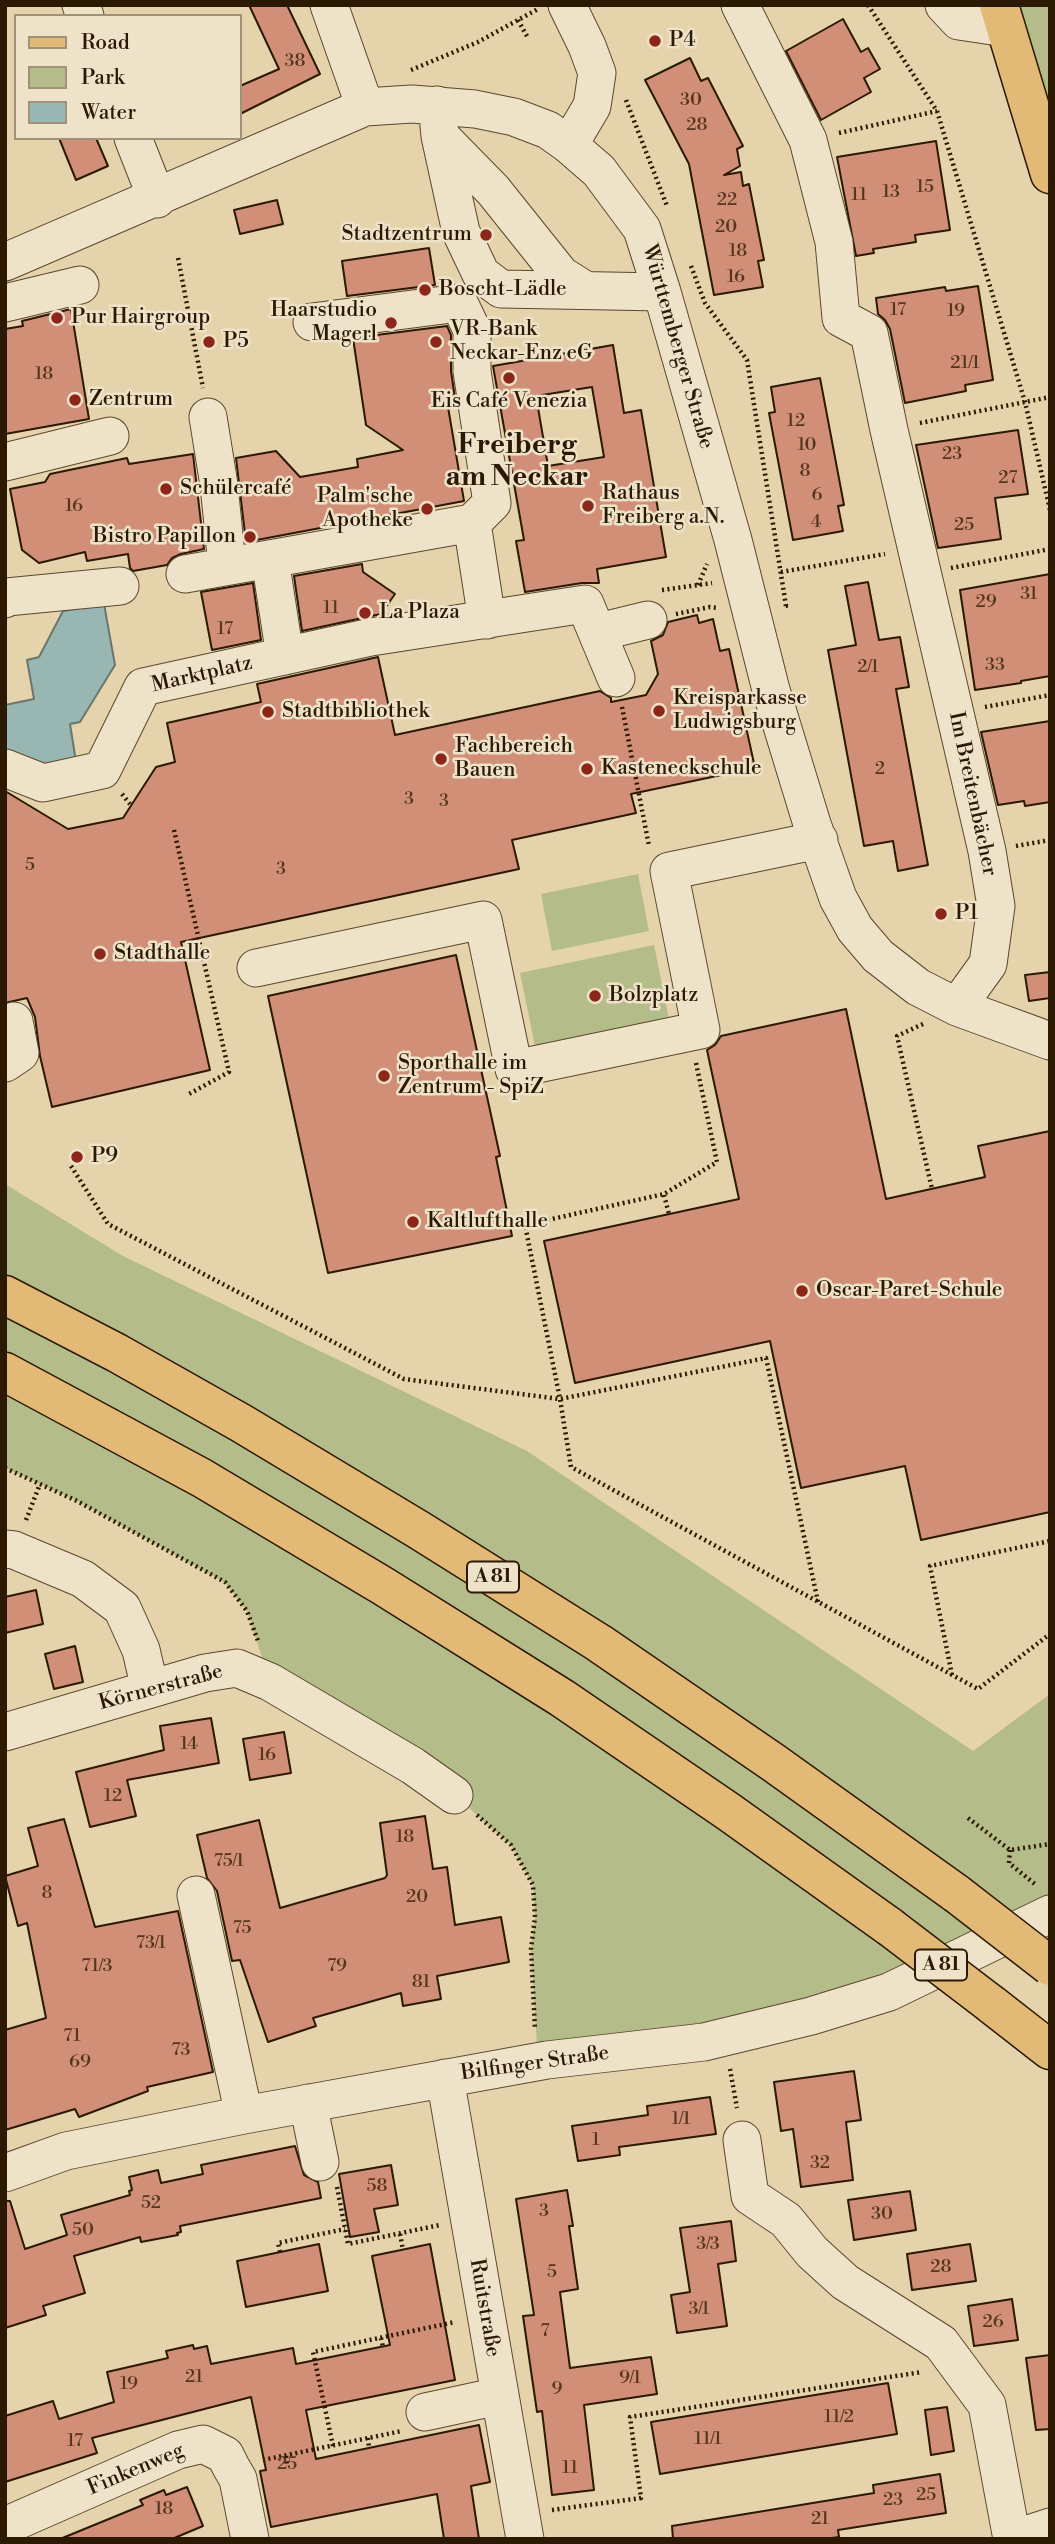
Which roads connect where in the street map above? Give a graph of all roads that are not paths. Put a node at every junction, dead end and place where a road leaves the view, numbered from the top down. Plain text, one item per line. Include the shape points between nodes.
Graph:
1 (329, 5) edge
2 (567, 5) edge
3 (740, 5) edge
4 (944, 5) edge
5 (1002, 17) edge
6 (365, 107) junction
7 (429, 115) junction
8 (134, 140) edge
9 (569, 145) junction
10 (1050, 174) edge
11 (157, 199) junction
12 (5, 262) edge
13 (80, 285) dead end
14 (585, 290) junction
15 (662, 292) junction
16 (5, 303) edge
17 (312, 322) dead end
18 (208, 417) road end
19 (110, 436) dead end
20 (5, 462) edge
21 (472, 523) junction
22 (270, 559) junction
23 (227, 565) junction
24 (185, 574) dead end
25 (120, 586) dead end
26 (6, 593) edge
27 (657, 605) road end
28 (487, 620) junction
29 (599, 632) junction
30 (285, 656) junction
31 (616, 678) road end
32 (5, 768) edge
33 (818, 840) junction
34 (256, 968) dead end
35 (957, 1007) junction
36 (14, 1021) dead end
37 (1050, 1041) edge
38 (5, 1063) edge
39 (5, 1295) edge
40 (5, 1372) edge
41 (10, 1550) edge
42 (150, 1689) junction
43 (5, 1732) edge
44 (454, 1795) road end
45 (196, 1895) dead end
46 (1045, 1901) edge
47 (1050, 1966) edge
48 (1050, 2050) edge
49 (445, 2078) junction
50 (308, 2103) junction
51 (244, 2115) junction
52 (742, 2140) dead end
53 (327, 2170) road end
54 (5, 2173) edge
55 (499, 2396) junction
56 (416, 2421) road end
57 (5, 2526) edge
58 (522, 2527) edge
59 (1050, 2527) edge
60 (250, 2539) edge
61 (1013, 2539) edge

1 - 6 street
2 - 9 street via 597,73 592,106
3 - 35 street, Im Breitenbächer via 808,141 834,242 841,317 869,333 987,850 996,906 988,964
4 - 5 street via 959,21
5 - 10 main road
6 - 7 street, Württemberger Straße via 389,104
6 - 11 street, Württemberger Straße
7 - 9 street, Württemberger Straße via 475,109 514,117 548,130
7 - 14 street via 561,275
7 - 14 street via 451,177 517,260 546,291
8 - 11 street
9 - 15 street, Württemberger Straße via 599,171 642,229
11 - 12 street, Württemberger Straße
13 - 16 street
14 - 15 street
15 - 33 street, Württemberger Straße via 771,690
17 - 21 street via 459,303 471,330 472,371 492,503
18 - 23 street
19 - 20 street
21 - 22 street
21 - 28 street
22 - 23 street
22 - 30 street
23 - 24 street
25 - 26 street
27 - 29 street
28 - 29 street, Marktplatz via 585,604
28 - 30 street, Marktplatz via 371,637
29 - 31 street, Marktplatz
30 - 32 street, Marktplatz via 143,687 102,770 43,783
33 - 34 street via 669,871 701,1030 514,1069 483,920
33 - 35 street, Württemberger Straße via 838,898 855,929 878,956 918,987
35 - 37 street, Württemberger Straße
36 - 38 street via 20,1053
39 - 47 main road, A 81, bridge via 241,1423 598,1643 774,1763
40 - 48 main road, A 81, bridge via 202,1478 562,1698 890,1927
41 - 42 street via 83,1579 122,1608 141,1650
42 - 43 street, Körnerstraße
42 - 44 street, Körnerstraße via 237,1668 270,1682
45 - 51 street
46 - 49 street, Bilfinger Straße via 889,1992 811,2017 704,2042
49 - 50 street, Bilfinger Straße
49 - 55 street, Ruitstraße
50 - 51 street, Bilfinger Straße
50 - 53 street
51 - 54 street, Bilfinger Straße via 66,2151
52 - 61 street via 750,2196 786,2220 845,2282 941,2343 987,2405
55 - 56 street
55 - 58 street, Ruitstraße
57 - 60 street, Finkenweg via 203,2444 225,2455 232,2467
59 - 61 street

